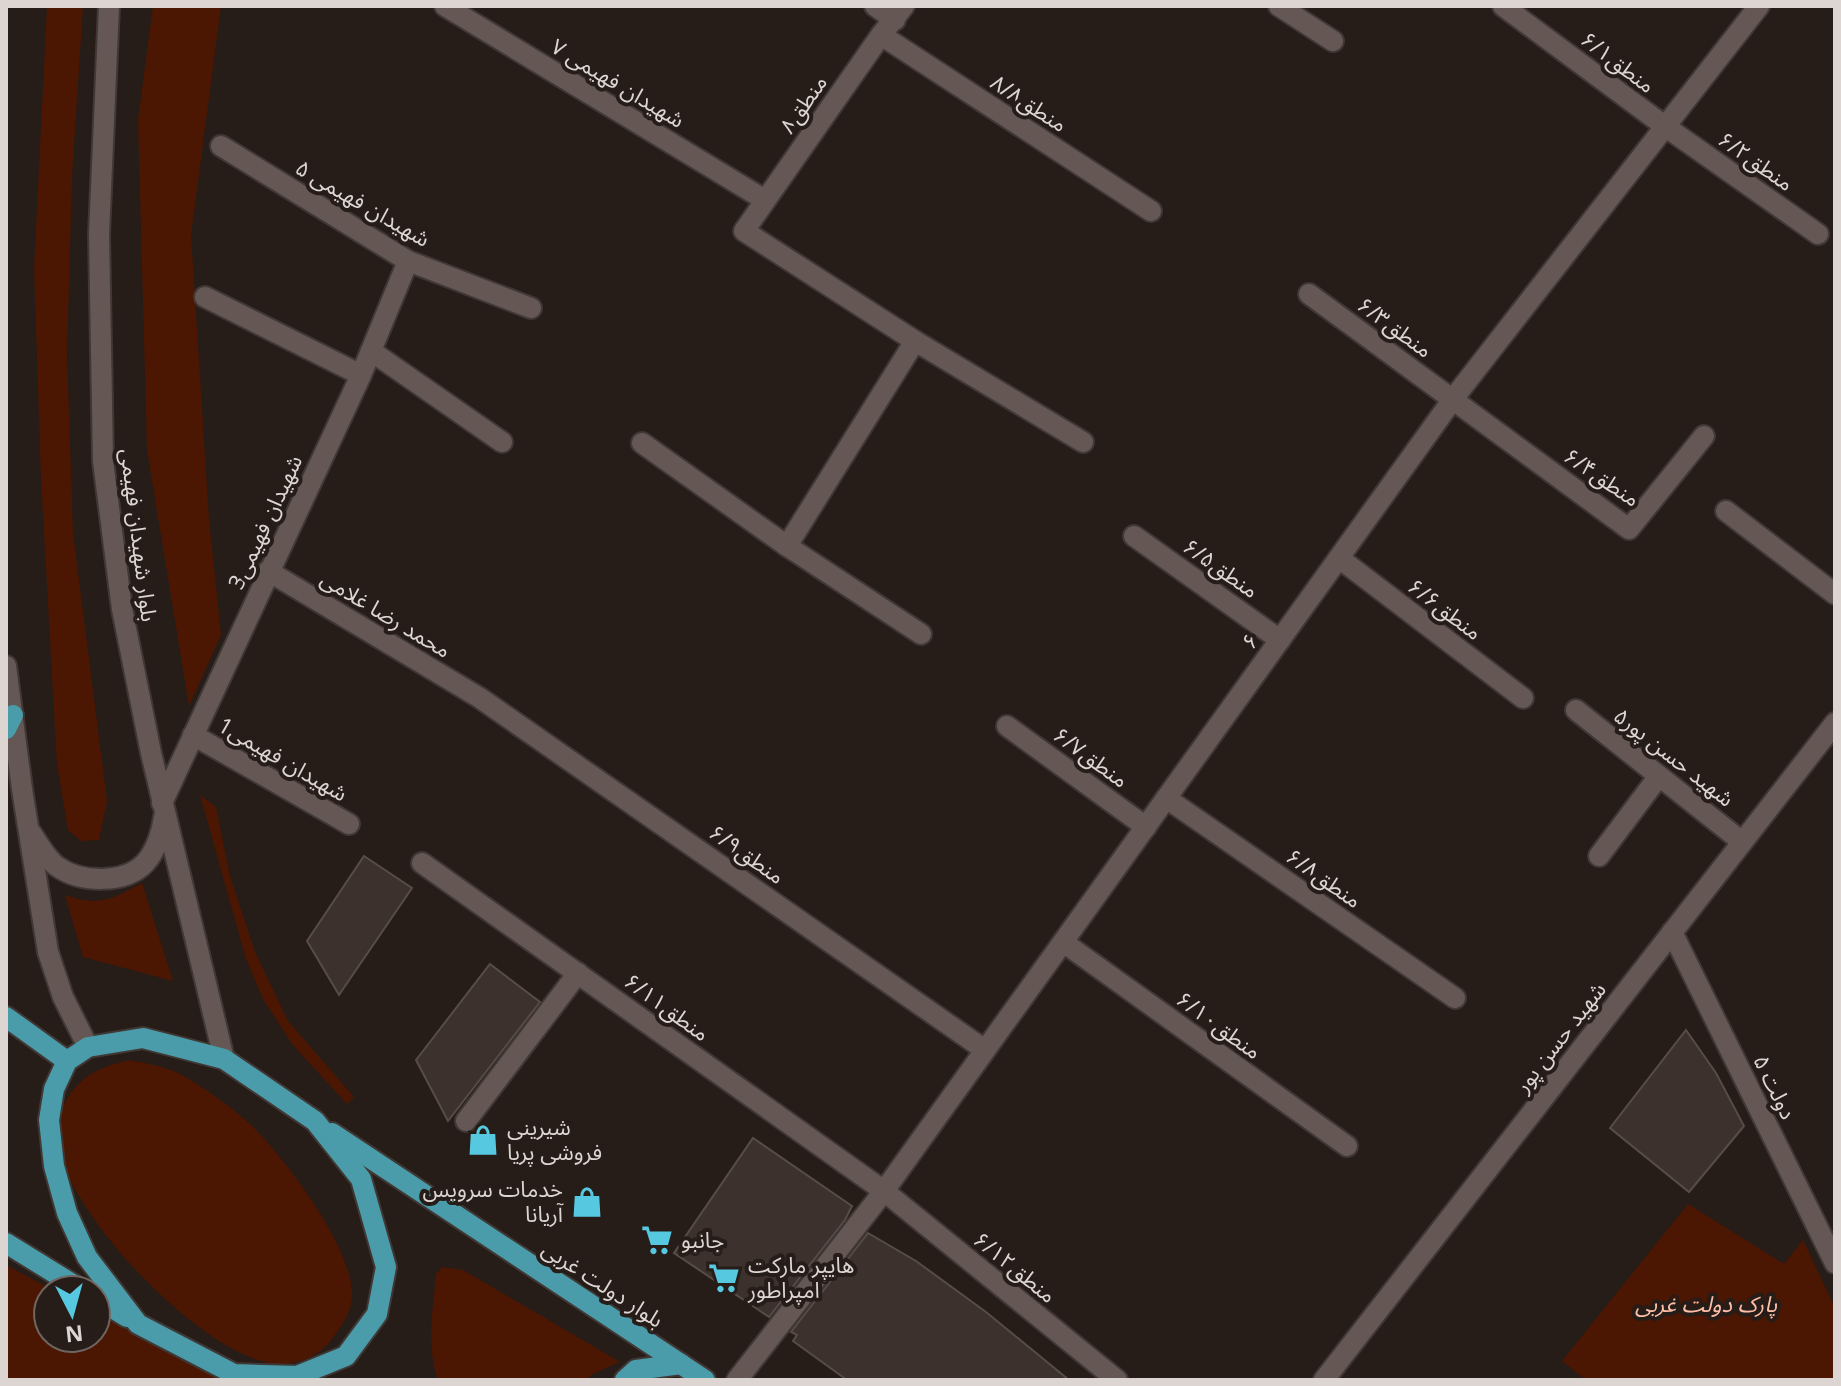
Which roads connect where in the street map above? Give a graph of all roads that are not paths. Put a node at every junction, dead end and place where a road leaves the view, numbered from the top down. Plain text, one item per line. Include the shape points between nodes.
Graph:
1 (109, 6) edge
2 (445, 6) edge
3 (875, 6) edge
4 (1279, 6) edge
5 (1503, 6) edge
6 (1759, 6) edge
7 (900, 13) edge
8 (881, 35) junction
9 (1333, 41) dead end
10 (1666, 127) junction
11 (221, 146) dead end
12 (765, 200) junction
13 (1151, 211) dead end
14 (1818, 234) dead end
15 (408, 261) junction
16 (1309, 294) dead end
17 (205, 297) dead end
18 (531, 308) dead end
19 (915, 341) junction
20 (371, 351) junction
21 (361, 375) junction
22 (1453, 399) junction
23 (1704, 436) dead end
24 (502, 442) dead end
25 (1083, 442) dead end
26 (642, 443) dead end
27 (1726, 511) dead end
28 (1134, 536) dead end
29 (787, 546) junction
30 (1339, 558) junction
31 (268, 571) junction
32 (1835, 594) edge
33 (921, 634) dead end
34 (1280, 640) junction
35 (6, 666) edge
36 (480, 698) joint
37 (1523, 698) dead end
38 (1576, 710) dead end
39 (9, 722) edge
40 (1835, 723) edge
41 (1007, 726) dead end
42 (193, 735) junction
43 (1659, 776) junction
44 (1166, 798) junction
45 (163, 808) junction
46 (349, 824) dead end
47 (1146, 827) junction
48 (28, 830) junction
49 (1741, 841) junction
50 (1599, 856) dead end
51 (422, 863) dead end
52 (1672, 932) junction
53 (1063, 942) junction
54 (578, 973) junction
55 (1455, 998) dead end
56 (6, 1017) edge
57 (88, 1047) junction
58 (985, 1050) junction
59 (224, 1059) junction
60 (67, 1061) junction
61 (315, 1121) junction
62 (466, 1121) dead end
63 (1347, 1146) dead end
64 (884, 1191) junction
65 (6, 1243) edge
66 (1835, 1263) edge
67 (56, 1274) edge
68 (112, 1308) edge
69 (138, 1324) junction
70 (681, 1364) junction
71 (242, 1377) edge
72 (625, 1380) edge
73 (705, 1380) edge
74 (737, 1380) edge
75 (1117, 1380) edge
76 (1324, 1380) edge

1 - 45 street, بلوار شهیدان فهیمی via 99,234 103,461 122,609
2 - 12 street, شهیدان فهیمی ۷
3 - 7 street
4 - 9 street
5 - 10 street, منطق۶/۱
6 - 10 street, ۶
7 - 8 street, منطق۸
8 - 12 street, منطق۸
8 - 13 street, منطق۸/۸
10 - 14 street, منطق۶/۲
10 - 22 street, ۶
11 - 15 street, شهیدان فهیمی ۵
12 - 19 street, منطق۸ via 744,231
15 - 18 street, شهیدان فهیمی ۵
15 - 20 street, 3شهیدان فهیمی
16 - 22 street, منطق۶/۳
17 - 21 street
19 - 25 street
19 - 29 street
20 - 21 street, 3شهیدان فهیمی
20 - 24 street
21 - 31 street, 3شهیدان فهیمی
22 - 23 street, منطق۶/۴ via 1629,529
22 - 30 street, ۶
26 - 29 street
27 - 32 street
28 - 34 street, منطق۶/۵
29 - 33 street
30 - 34 street, ۶
30 - 37 street, منطق۶/۶
31 - 36 street, محمد رضا غلامی
31 - 42 street, 3شهیدان فهیمی
34 - 44 street, ۶
35 - 39 street
36 - 58 street, منطق۶/۹
38 - 43 street, شهید حسن پور۵
39 - 48 street
40 - 49 street, شهید حسن پور
41 - 47 street, منطق۶/۷
42 - 45 street, 3شهیدان فهیمی
42 - 46 street, 1شهیدان فهیمی
43 - 49 street, شهید حسن پور۵
43 - 50 street
44 - 47 street, ۶
44 - 55 street, منطق۶/۸
45 - 48 street, 3شهیدان فهیمی via 162,833 144,864 109,881 54,866
45 - 59 street, بلوار شهیدان فهیمی
47 - 53 street, ۶
48 - 57 street via 48,952
49 - 52 street, شهید حسن پور
51 - 54 street, منطق۶/۱۱
52 - 66 street, ۵ دولت
52 - 76 street, شهید حسن پور
53 - 58 street, ۶
53 - 63 street, منطق۶/۱۰
54 - 62 street
54 - 64 street, منطق۶/۱۱
56 - 60 main road
57 - 59 main road, بلوار دولت غربی via 143,1038
57 - 60 main road
58 - 64 street, ۶
59 - 61 main road, بلوار دولت غربی
60 - 69 main road via 54,1089 49,1120 57,1178 87,1257
61 - 70 main road, بلوار دولت غربی
61 - 71 main road via 361,1179 373,1214 386,1267 377,1314 346,1356 297,1376
64 - 74 street, ۶
64 - 75 street, منطق۶/۱۲
65 - 67 main road
68 - 69 main road
69 - 71 main road
70 - 72 main road via 636,1370
70 - 73 main road, بلوار دولت غربی

